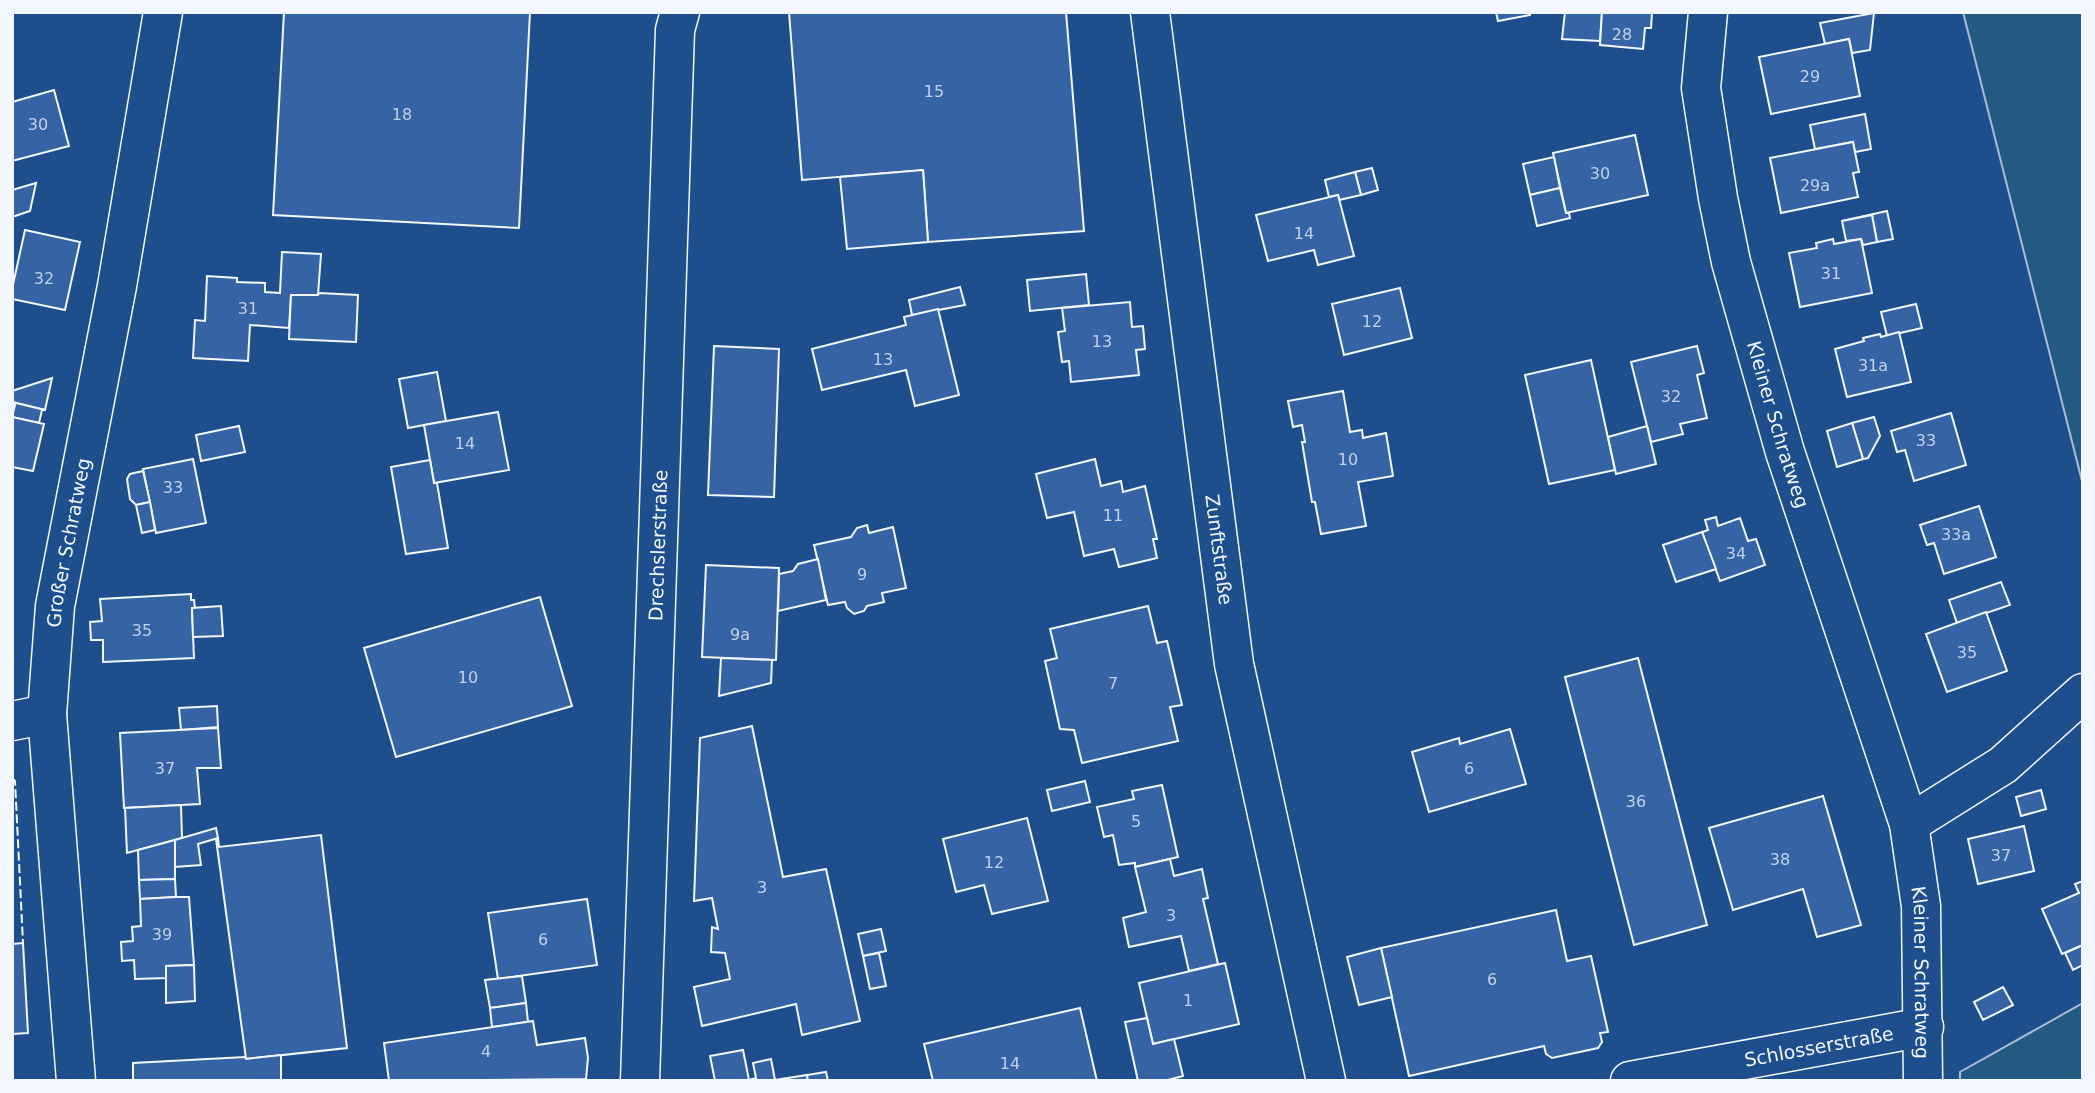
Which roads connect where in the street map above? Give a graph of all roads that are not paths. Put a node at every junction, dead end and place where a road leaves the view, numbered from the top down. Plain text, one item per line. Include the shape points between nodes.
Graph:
1 (163, 12) edge
2 (680, 12) edge
3 (1150, 12) edge
4 (1708, 12) edge
5 (2083, 694) edge
6 (30, 718) edge
7 (1909, 824) junction
8 (1924, 1027) junction
9 (76, 1081) edge
10 (640, 1081) edge
11 (1326, 1081) edge
12 (1630, 1081) edge
13 (1923, 1081) edge

1 - 6 street, Großer Schratweg via 117,286
2 - 10 street, Drechslerstraße via 675,30
3 - 11 street, Zunftstraße via 1234,664
4 - 7 street, Kleiner Schratweg via 1701,88 1731,262 1786,452
5 - 7 street via 2003,765
6 - 9 street, Großer Schratweg
7 - 8 street, Kleiner Schratweg via 1921,906
8 - 12 street, Schlosserstraße
8 - 13 street, Kleiner Schratweg

